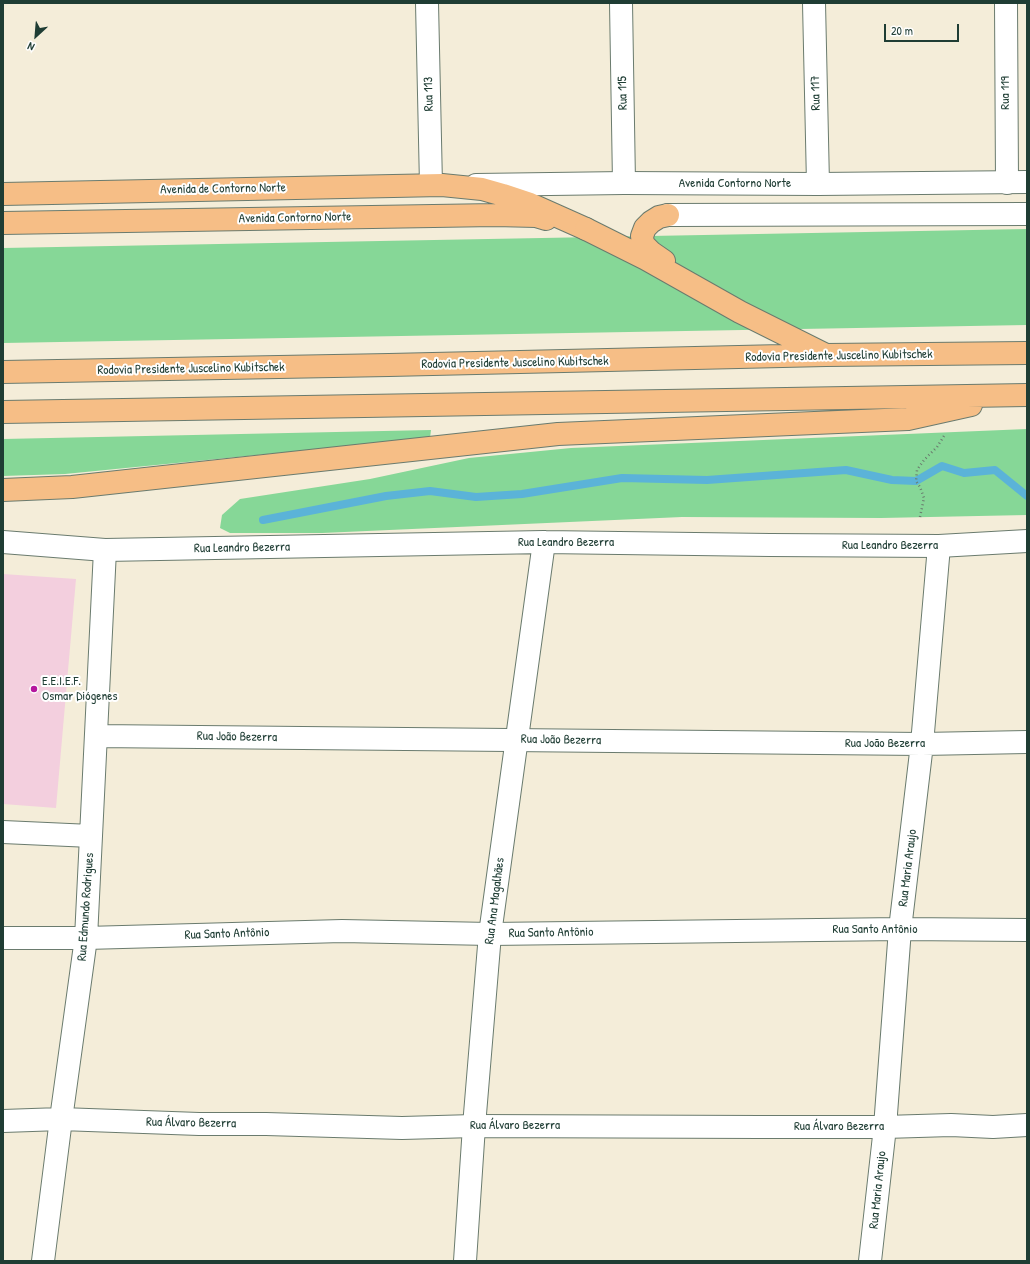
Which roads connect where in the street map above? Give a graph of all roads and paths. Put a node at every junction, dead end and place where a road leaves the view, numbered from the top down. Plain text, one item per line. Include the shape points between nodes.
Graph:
1 (427, 3) edge
2 (621, 3) edge
3 (814, 3) edge
4 (1006, 3) edge
5 (624, 183) junction
6 (1017, 183) edge
7 (818, 184) junction
8 (437, 185) junction
9 (3, 194) edge
10 (1027, 214) edge
11 (668, 215) joint
12 (3, 223) edge
13 (586, 229) junction
14 (740, 312) junction
15 (1027, 353) edge
16 (826, 355) junction
17 (3, 372) edge
18 (1024, 395) edge
19 (3, 412) edge
20 (946, 432) dead end
21 (3, 490) edge
22 (920, 518) dead end
23 (1027, 541) edge
24 (3, 542) edge
25 (544, 542) junction
26 (939, 546) junction
27 (105, 550) junction
28 (96, 736) junction
29 (516, 740) junction
30 (1027, 742) edge
31 (922, 744) junction
32 (3, 832) edge
33 (91, 836) junction
34 (900, 929) junction
35 (1027, 930) edge
36 (490, 934) junction
37 (3, 938) edge
38 (86, 938) junction
39 (61, 1119) junction
40 (3, 1121) edge
41 (1027, 1125) edge
42 (474, 1126) junction
43 (884, 1127) junction
44 (43, 1261) edge
45 (465, 1261) edge
46 (870, 1261) edge

1 - 8 street, Rua 113
2 - 5 street, Rua 115
3 - 7 street, Rua 117
4 - 6 street, Rua 119
5 - 7 street, Avenida Contorno Norte
5 - 8 street, Avenida Contorno Norte
6 - 7 street, Avenida Contorno Norte
8 - 9 main road, Avenida de Contorno Norte
8 - 13 main road, Avenida de Contorno Norte via 482,189 503,195
10 - 11 street
11 - 14 main road via 659,217 645,228 643,244
12 - 13 main road, Avenida Contorno Norte via 495,215 536,216
13 - 14 main road via 646,259
14 - 16 main road
15 - 16 main road, Rodovia Presidente Juscelino Kubitschek
16 - 17 main road, Rodovia Presidente Juscelino Kubitschek
18 - 19 main road
18 - 21 main road via 908,419 558,434 72,487
20 - 22 path via 917,470 916,481 924,498
23 - 26 street, Rua Leandro Bezerra
24 - 27 street, Rua Leandro Bezerra
25 - 26 street, Rua Leandro Bezerra
25 - 27 street, Rua Leandro Bezerra
25 - 29 street, Rua Ana Magalhães
26 - 31 street, Rua Maria Araujo
27 - 28 street, Rua Edmundo Rodrigues
28 - 29 street, Rua João Bezerra
28 - 33 street, Rua Edmundo Rodrigues
29 - 31 street, Rua João Bezerra
29 - 36 street, Rua Ana Magalhães
30 - 31 street, Rua João Bezerra
31 - 34 street, Rua Maria Araujo
32 - 33 street
33 - 38 street, Rua Edmundo Rodrigues
34 - 35 street, Rua Santo Antônio
34 - 36 street, Rua Santo Antônio
34 - 43 street, Rua Maria Araujo
36 - 38 street, Rua Santo Antônio via 342,931
36 - 42 street, Rua Ana Magalhães
37 - 38 street, Rua Santo Antônio
38 - 39 street, Rua Edmundo Rodrigues
39 - 40 street, Rua Álvaro Bezerra
39 - 42 street, Rua Álvaro Bezerra via 402,1128
39 - 44 street, Rua Edmundo Rodrigues
41 - 43 street, Rua Álvaro Bezerra
42 - 43 street, Rua Álvaro Bezerra
42 - 45 street, Rua Ana Magalhães
43 - 46 street, Rua Maria Araujo

